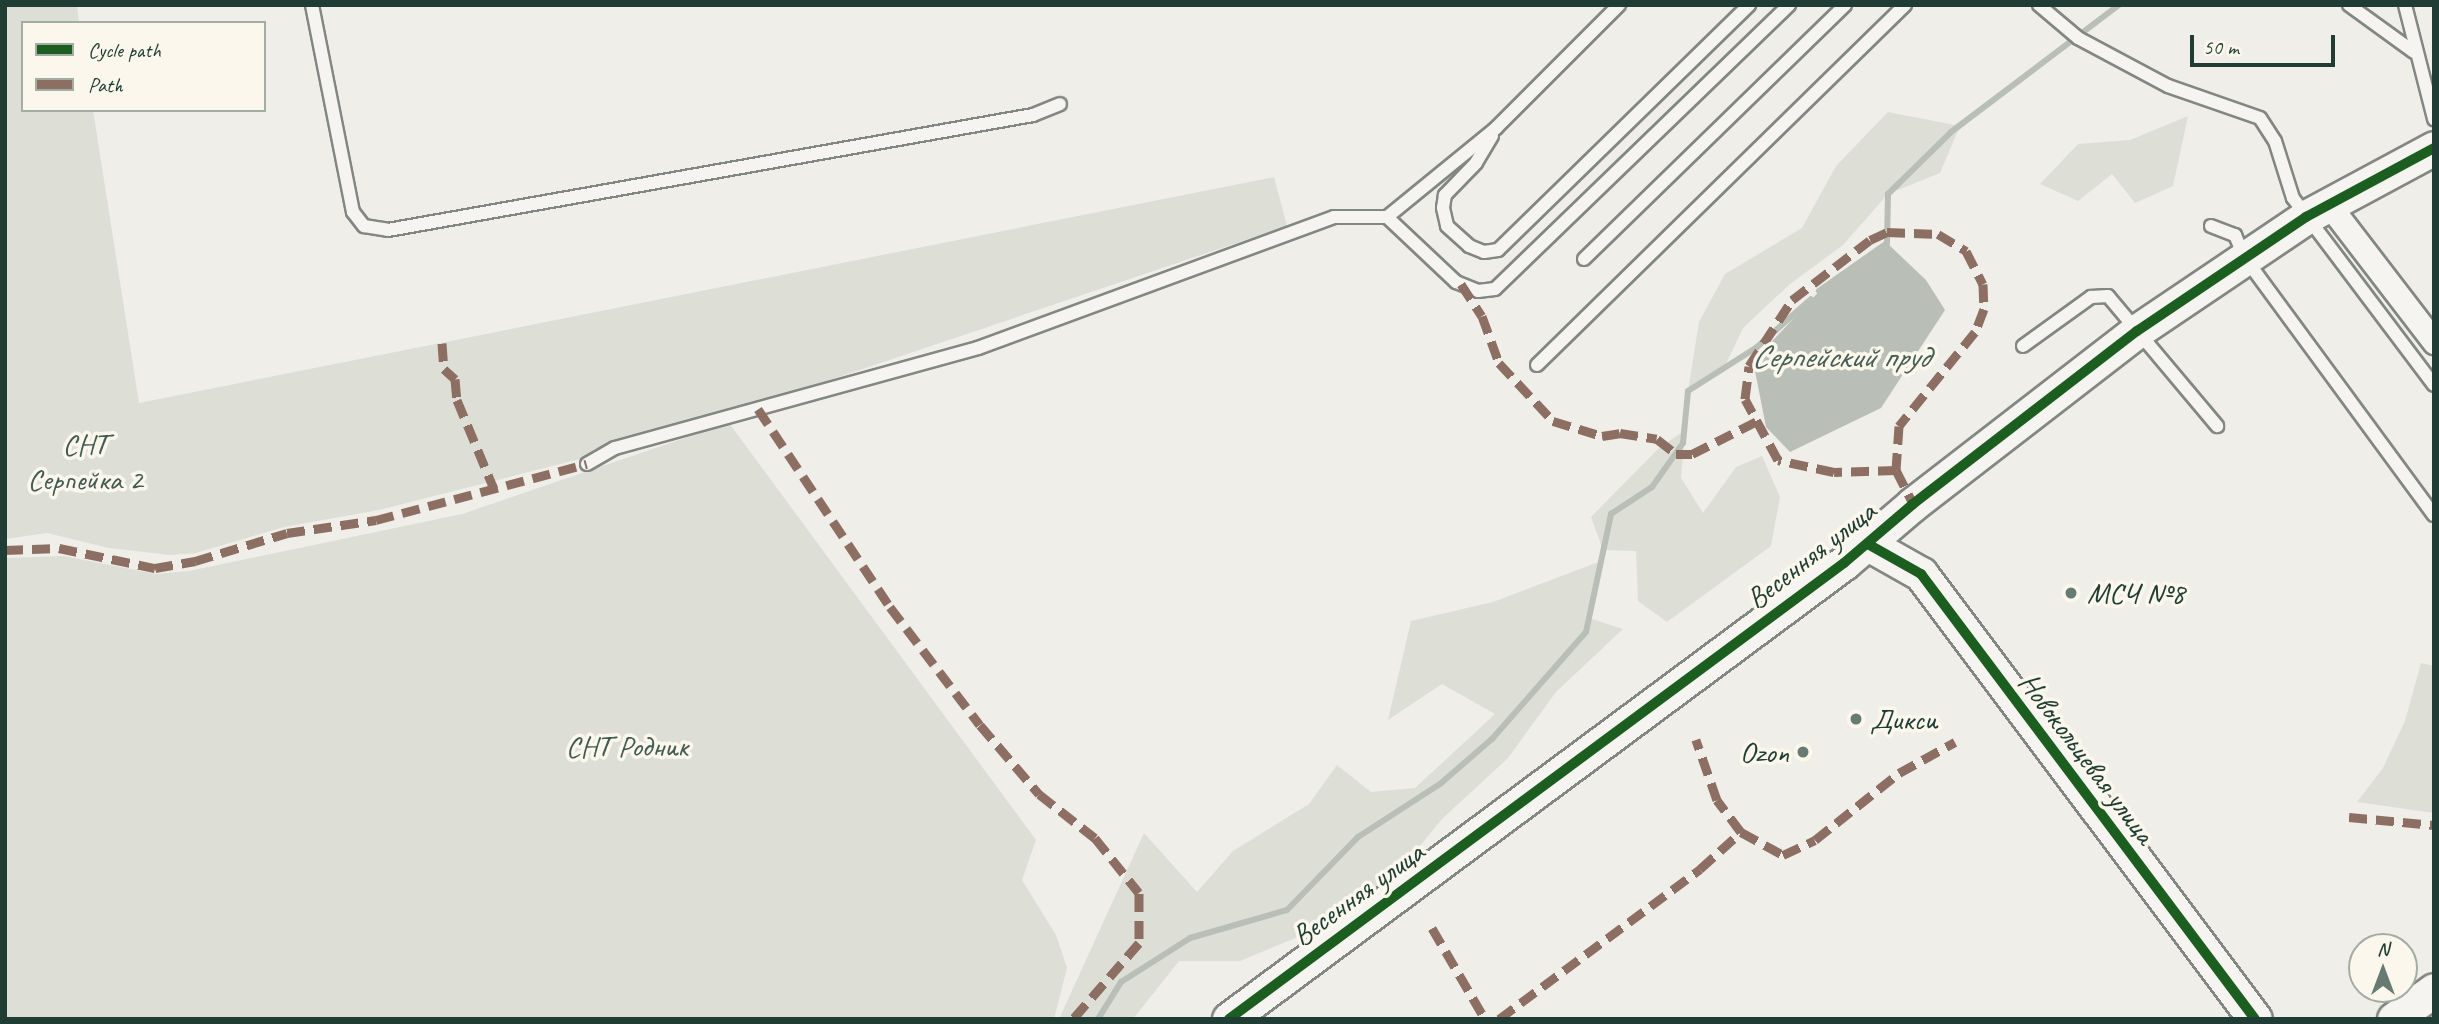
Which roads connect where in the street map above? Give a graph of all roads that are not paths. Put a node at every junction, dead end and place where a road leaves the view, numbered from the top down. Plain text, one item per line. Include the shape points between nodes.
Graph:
1 (312, 5) edge
2 (1619, 5) edge
3 (1749, 5) edge
4 (1789, 5) edge
5 (1845, 5) edge
6 (1905, 5) edge
7 (2039, 5) edge
8 (2349, 5) edge
9 (2405, 5) edge
10 (2414, 52) junction
11 (1060, 104) dead end
12 (2434, 119) edge
13 (1496, 128) junction
14 (2434, 148) edge
15 (2318, 211) junction
16 (1387, 217) junction
17 (2211, 226) dead end
18 (2245, 258) junction
19 (1584, 260) dead end
20 (2137, 331) junction
21 (2434, 342) edge
22 (2023, 346) dead end
23 (1537, 365) dead end
24 (2434, 385) edge
25 (2217, 426) dead end
26 (587, 464) dead end
27 (2434, 515) edge
28 (1868, 544) junction
29 (2434, 990) edge
30 (1229, 1019) edge
31 (2255, 1019) edge
32 (2394, 1019) edge

1 - 11 lane via 353,212 364,226 388,230 1033,115
2 - 13 lane
3 - 13 lane via 1498,250 1484,252 1469,246 1447,226 1443,208 1445,195 1476,163
4 - 16 lane via 1495,289 1478,291 1456,282
5 - 19 lane
6 - 23 lane
7 - 15 lane via 2078,38 2168,86 2260,118 2275,141 2293,198
8 - 10 lane
9 - 10 lane
10 - 12 lane
13 - 16 lane
14 - 15 street, Весенняя улица
15 - 18 street, Весенняя улица
15 - 21 street
15 - 24 lane
16 - 26 lane via 1334,218 978,348 615,448
17 - 18 lane via 2235,235
18 - 20 street, Весенняя улица
18 - 27 lane
20 - 22 lane via 2108,296 2102,295 2091,297
20 - 25 lane
20 - 28 street, Весенняя улица
28 - 30 street, Весенняя улица
28 - 31 street, Новокольцевая улица via 1921,575 2011,680
29 - 32 street

